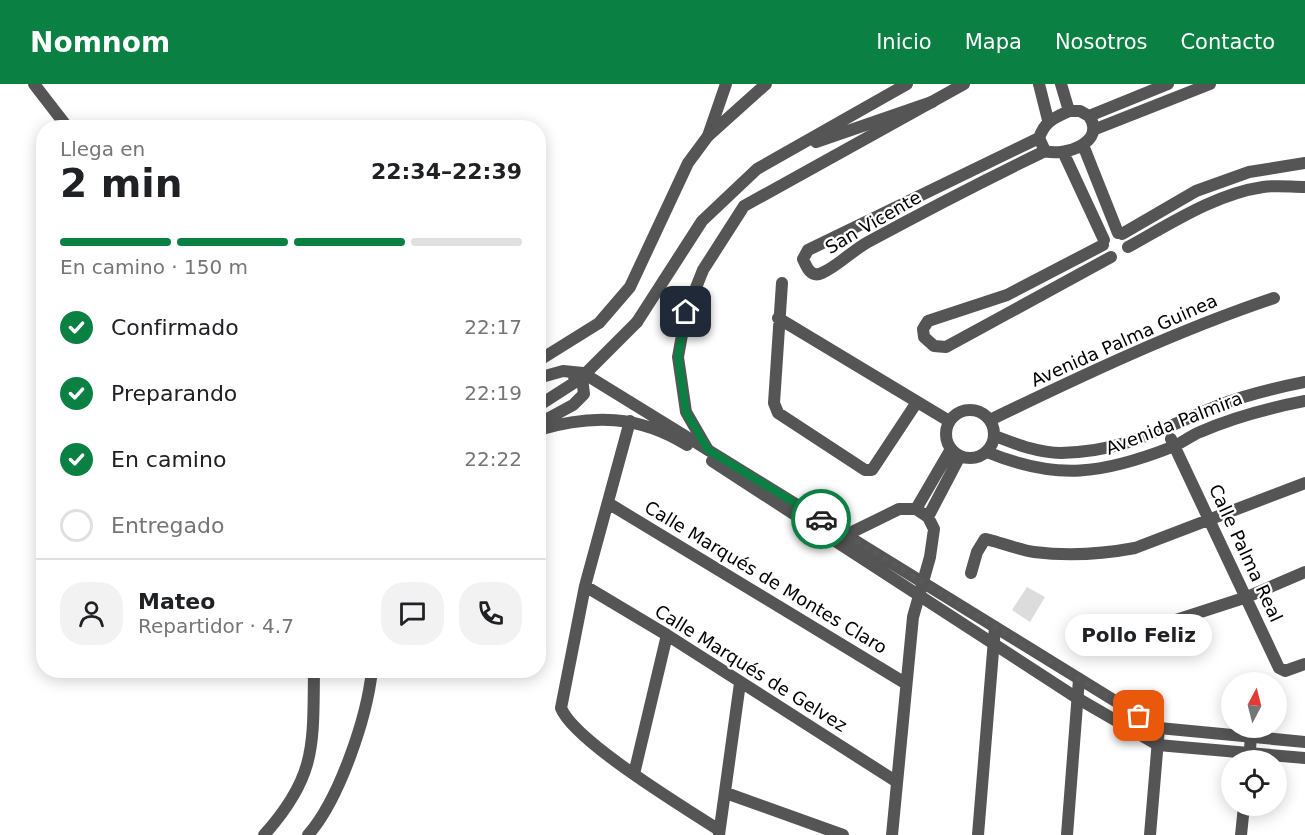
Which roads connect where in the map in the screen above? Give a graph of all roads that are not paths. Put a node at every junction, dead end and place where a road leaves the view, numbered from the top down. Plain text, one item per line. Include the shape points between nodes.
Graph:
1 (34, 84) edge
2 (726, 84) edge
3 (766, 84) edge
4 (907, 84) edge
5 (964, 84) edge
6 (1039, 84) edge
7 (1061, 84) edge
8 (1170, 84) edge
9 (1210, 84) edge
10 (888, 90) edge
11 (1175, 96) junction
12 (932, 102) junction
13 (1069, 111) junction
14 (1089, 116) junction
15 (62, 120) edge
16 (1048, 120) junction
17 (1093, 130) junction
18 (708, 136) junction
19 (1039, 138) junction
20 (1083, 145) junction
21 (1045, 151) junction
22 (786, 152) junction
23 (1064, 154) junction
24 (1305, 163) edge
25 (964, 173) junction
26 (973, 186) junction
27 (1305, 187) edge
28 (1120, 234) junction
29 (1103, 242) junction
30 (1128, 247) junction
31 (1111, 257) junction
32 (782, 283) dead end
33 (1274, 298) dead end
34 (778, 318) junction
35 (546, 356) edge
36 (563, 371) junction
37 (546, 376) edge
38 (1305, 382) edge
39 (546, 401) edge
40 (1305, 401) edge
41 (917, 402) junction
42 (546, 420) edge
43 (990, 420) junction
44 (630, 421) junction
45 (949, 421) junction
46 (546, 428) edge
47 (1166, 429) junction
48 (995, 436) junction
49 (1174, 446) junction
50 (708, 450) junction
51 (956, 452) junction
52 (987, 452) junction
53 (1305, 483) edge
54 (608, 502) junction
55 (916, 509) junction
56 (928, 517) junction
57 (1211, 518) junction
58 (846, 535) junction
59 (1305, 572) edge
60 (971, 573) dead end
61 (585, 586) junction
62 (921, 589) junction
63 (1247, 597) junction
64 (995, 627) junction
65 (1145, 630) dead end
66 (668, 635) junction
67 (993, 642) junction
68 (1305, 664) edge
69 (314, 678) edge
70 (370, 678) edge
71 (1078, 679) junction
72 (740, 683) junction
73 (905, 683) junction
74 (1077, 698) junction
75 (1159, 729) junction
76 (1221, 734) edge
77 (1262, 738) edge
78 (1305, 742) edge
79 (1158, 745) junction
80 (1221, 753) edge
81 (1287, 758) edge
82 (1305, 758) edge
83 (634, 774) junction
84 (897, 782) junction
85 (726, 793) junction
86 (1243, 816) edge
87 (316, 830) edge
88 (719, 833) edge
89 (264, 835) edge
90 (308, 835) edge
91 (843, 835) edge
92 (892, 835) edge
93 (978, 835) edge
94 (1067, 835) edge
95 (1150, 835) edge
96 (1241, 835) edge

1 - 15 street
2 - 18 street
3 - 18 street
4 - 10 street
5 - 12 street
6 - 16 street
7 - 13 street
8 - 11 street
8 - 14 street
9 - 11 street
10 - 22 street
11 - 17 street
12 - 22 street
12 - 50 street via 744,206 703,270 686,312 678,357 686,412
13 - 14 street
13 - 16 street
14 - 17 street
16 - 19 street
17 - 20 street
18 - 35 street via 688,163 630,287 599,323
19 - 21 street
19 - 25 street, San Vicente
20 - 23 street
20 - 28 street
21 - 23 street
21 - 26 street, San Vicente
22 - 39 street, bridge via 757,169 702,221 637,322 580,379
23 - 29 street
24 - 28 street via 1249,172 1196,191
25 - 26 street
25 - 26 street, San Vicente via 808,250 803,259 808,270 822,273 852,251
27 - 30 street via 1263,187 1239,194 1203,207
28 - 29 street via 1107,235
28 - 30 street
29 - 31 street
29 - 31 street via 1007,295 928,321 924,337 934,346 946,347
30 - 31 street via 1122,256
32 - 34 street
33 - 43 street, Avenida Palma Guinea via 1068,382
34 - 41 street
34 - 41 street via 775,409 866,470 872,470 879,462
36 - 37 street
36 - 42 street via 582,378 584,394
36 - 50 street via 583,373
38 - 47 street, Avenida Palmira via 1248,395
40 - 49 street, Avenida Palmira via 1254,411
41 - 45 street
43 - 45 street via 981,412 969,410
43 - 48 street
44 - 46 street via 598,418
44 - 54 street
44 - 62 street via 675,438
45 - 51 street via 946,435
47 - 48 street, Avenida Palmira via 1112,449 1059,453
47 - 49 street, Calle Palma Real
48 - 52 street
49 - 52 street, Avenida Palmira via 1112,468 1055,471 1019,465
49 - 57 street, Calle Palma Real
50 - 58 street
51 - 52 street via 974,458
51 - 55 street
51 - 56 street
53 - 57 street
54 - 61 street
54 - 73 street, Calle Marqués de Montes Claro
55 - 56 street
55 - 58 street via 898,509
56 - 62 street via 934,529 933,542
57 - 60 street via 1157,542 1112,552 1035,553 985,539
57 - 63 street, Calle Palma Real
58 - 62 street
59 - 63 street
61 - 66 street, Calle Marqués de Gelvez
61 - 83 street via 561,708 586,737
62 - 64 street
62 - 67 street
62 - 73 street via 913,617
63 - 65 street
63 - 68 street, Calle Palma Real via 1279,668 1285,671
64 - 67 street
64 - 71 street
66 - 72 street, Calle Marqués de Gelvez
66 - 83 street
67 - 74 street
67 - 93 street
69 - 89 street via 313,749 302,782 284,813
70 - 87 street via 360,727
71 - 74 street
71 - 75 street
72 - 84 street, Calle Marqués de Gelvez
72 - 85 street
73 - 84 street
74 - 79 street
74 - 94 street
75 - 76 street
75 - 79 street
77 - 78 street
79 - 80 street
79 - 95 street
81 - 82 street
83 - 88 street
84 - 92 street
85 - 88 street
85 - 91 street
86 - 96 street
87 - 90 street

